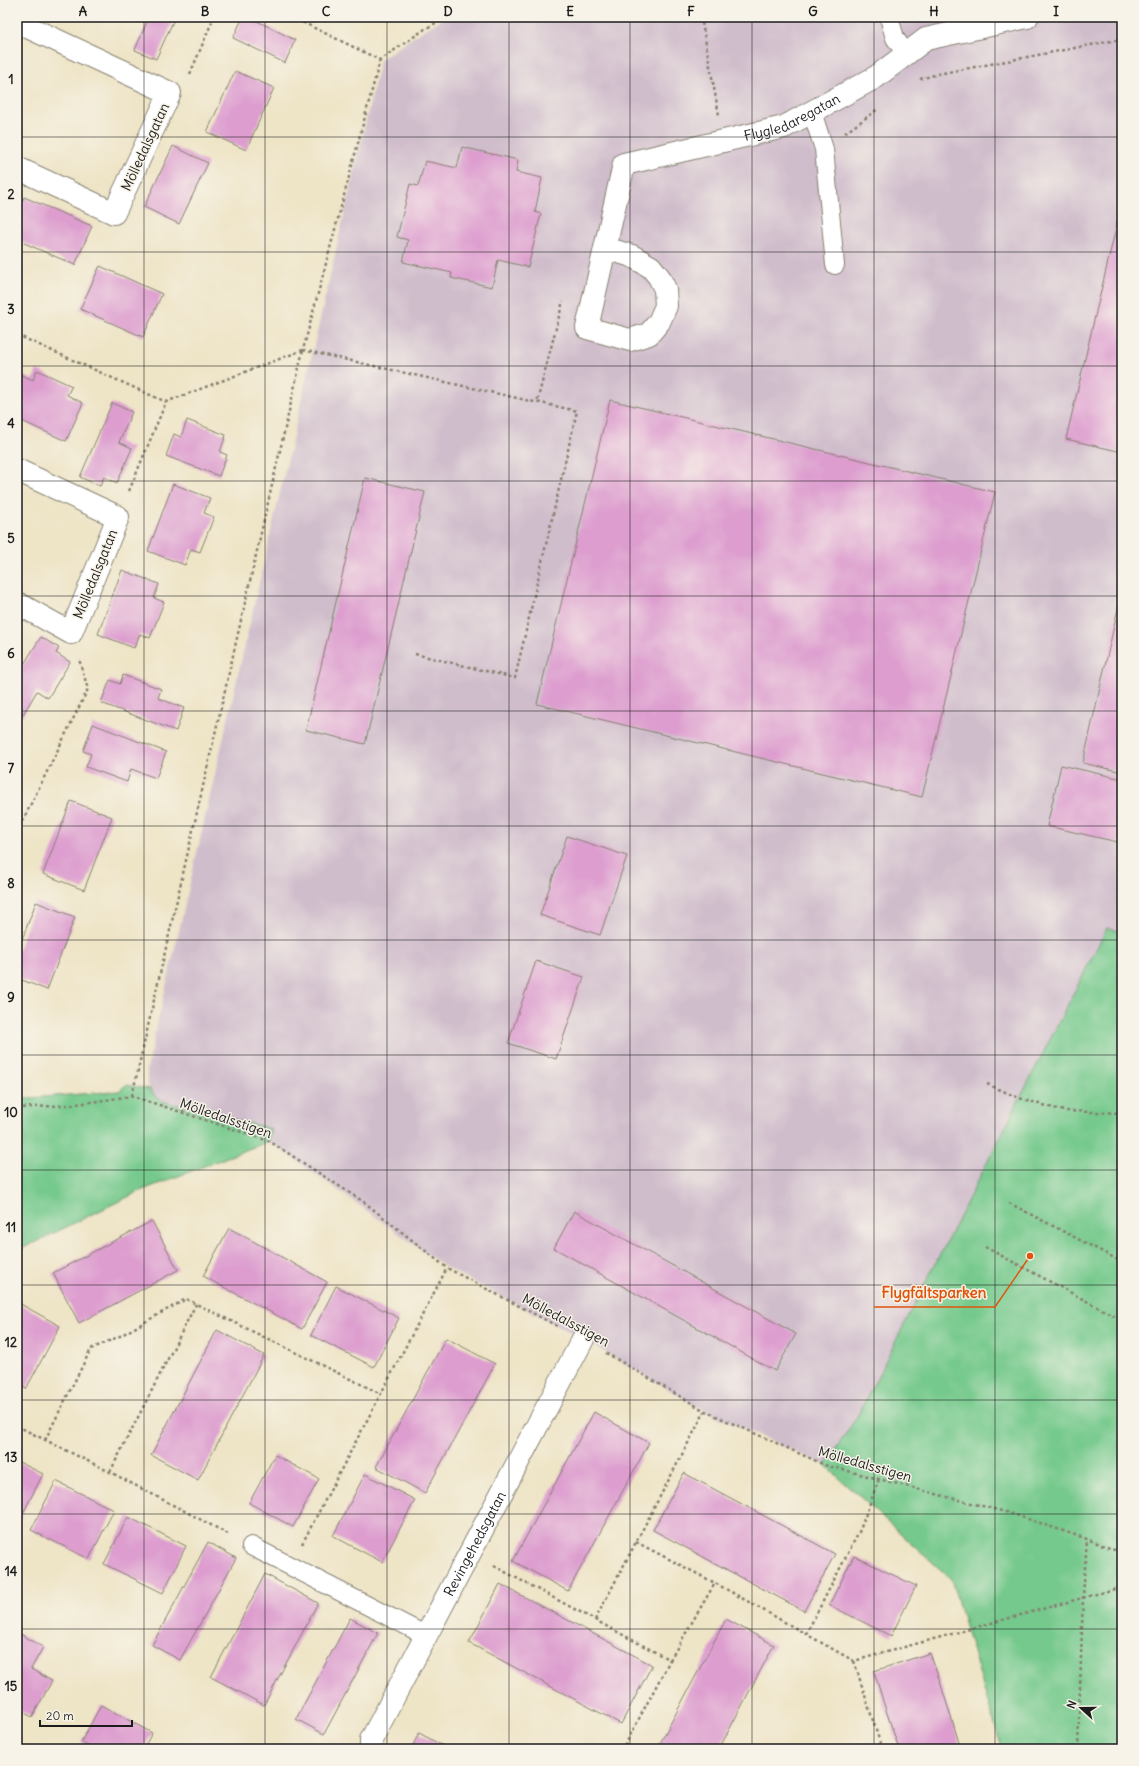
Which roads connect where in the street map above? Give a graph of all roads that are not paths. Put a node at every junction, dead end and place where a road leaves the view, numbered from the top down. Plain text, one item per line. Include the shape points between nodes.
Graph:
1 (889, 17) edge
2 (1027, 17) edge
3 (17, 22) edge
4 (906, 54) junction
5 (812, 112) junction
6 (17, 168) edge
7 (605, 248) dead end
8 (835, 266) dead end
9 (17, 470) edge
10 (17, 603) edge
11 (583, 1339) road end
12 (251, 1546) road end
13 (425, 1636) junction
14 (371, 1749) edge

1 - 4 lane via 895,38
2 - 4 street, Flygledaregatan via 926,39
3 - 6 street, Mölledalsgatan via 170,93 114,213
4 - 5 street, Flygledaregatan via 876,77
5 - 7 street, Flygledaregatan via 784,127 624,164
5 - 8 lane via 824,149
9 - 10 street, Mölledalsgatan via 118,517 71,633
11 - 13 street, Revingehedsgatan
12 - 13 lane
13 - 14 street, Revingehedsgatan via 371,1740

